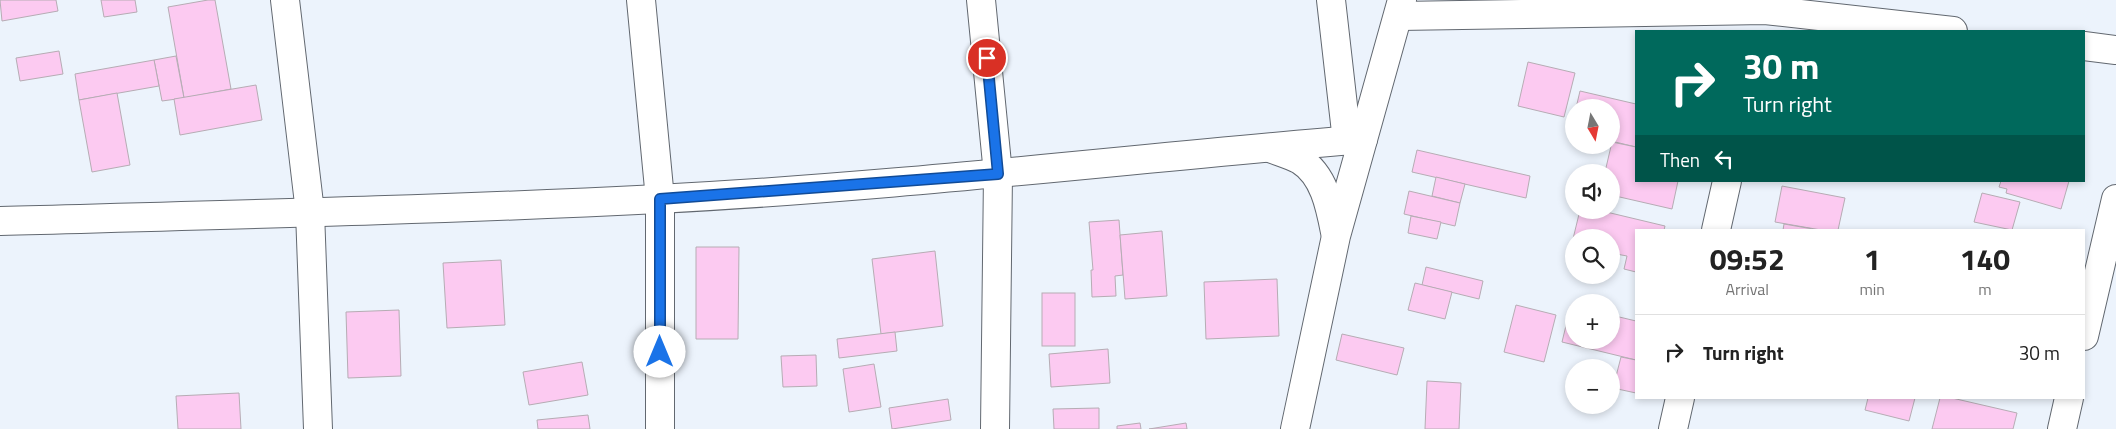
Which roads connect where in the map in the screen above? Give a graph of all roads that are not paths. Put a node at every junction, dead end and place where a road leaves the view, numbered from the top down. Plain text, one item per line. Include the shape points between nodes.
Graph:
1 (285, 0) edge
2 (641, 0) edge
3 (982, 0) edge
4 (1331, 0) edge
5 (1400, 8) edge
6 (1764, 14) edge
7 (1942, 30) edge
8 (2085, 46) edge
9 (2116, 50) edge
10 (1355, 140) junction
11 (1269, 147) junction
12 (998, 174) junction
13 (1727, 182) edge
14 (660, 199) junction
15 (2116, 199) edge
16 (310, 212) junction
17 (0, 221) edge
18 (1716, 229) edge
19 (1336, 236) junction
20 (2085, 332) edge
21 (1680, 399) edge
22 (2069, 399) edge
23 (318, 429) edge
24 (660, 429) edge
25 (995, 429) edge
26 (1295, 429) edge
27 (1673, 429) edge
28 (2062, 429) edge

1 - 16 street
2 - 14 street
3 - 12 street
4 - 10 street
5 - 6 street
5 - 10 street
6 - 7 street
8 - 9 street
10 - 11 street
10 - 19 street
11 - 12 street
11 - 19 street via 1301,160 1317,177 1328,197
12 - 14 street
12 - 25 street
13 - 18 street
14 - 16 street
14 - 24 street
15 - 20 street
16 - 17 street
16 - 23 street
19 - 26 street
21 - 27 street
22 - 28 street

